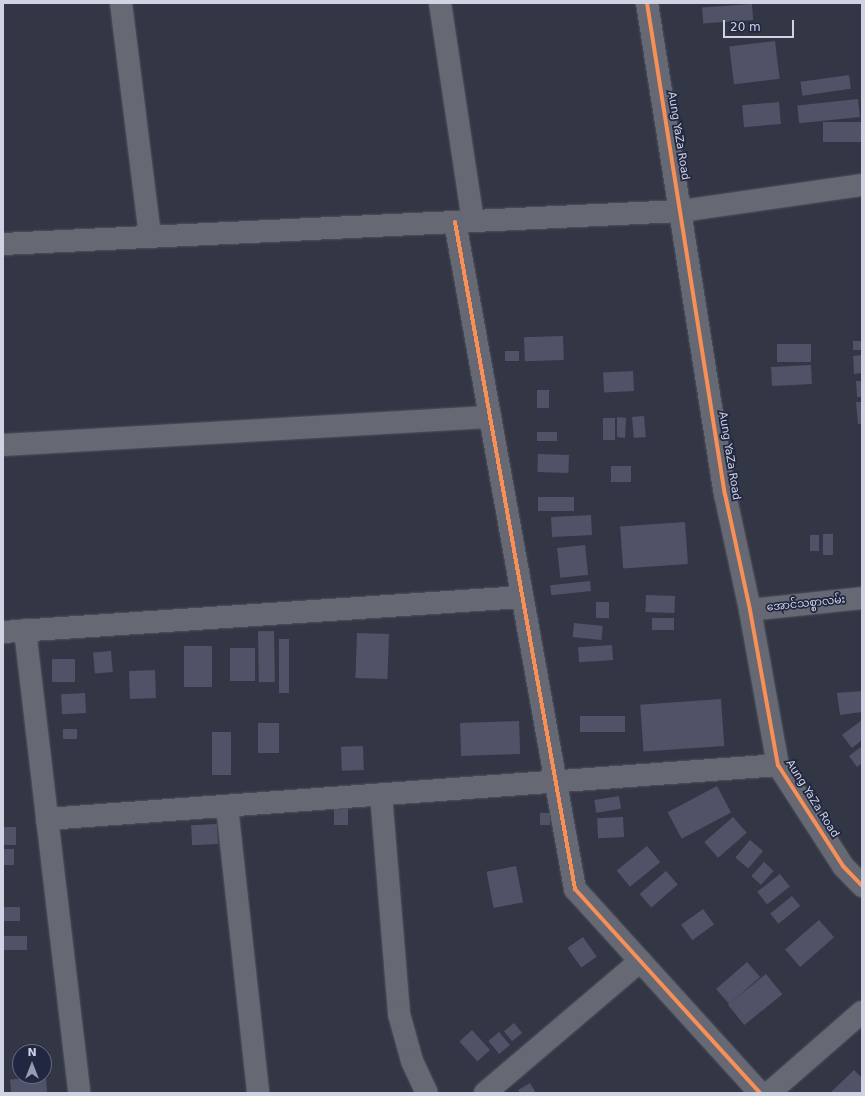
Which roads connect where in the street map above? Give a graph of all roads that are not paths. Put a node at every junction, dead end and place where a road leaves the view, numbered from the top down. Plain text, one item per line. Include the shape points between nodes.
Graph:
1 (121, 3) edge
2 (440, 3) edge
3 (647, 3) edge
4 (862, 185) edge
5 (681, 211) junction
6 (464, 222) junction
7 (150, 236) junction
8 (3, 244) edge
9 (490, 417) junction
10 (3, 445) edge
11 (522, 597) junction
12 (862, 598) edge
13 (750, 610) junction
14 (25, 630) junction
15 (3, 632) edge
16 (778, 765) junction
17 (556, 781) junction
18 (381, 794) junction
19 (227, 806) junction
20 (47, 819) junction
21 (862, 886) edge
22 (640, 960) junction
23 (862, 1012) edge
24 (79, 1093) edge
25 (258, 1093) edge
26 (427, 1093) edge
27 (485, 1093) edge
28 (760, 1093) edge
29 (769, 1093) edge

1 - 7 street
2 - 6 street
3 - 5 street, Aung YaZa Road
4 - 5 street
5 - 6 street
5 - 13 street, Aung YaZa Road via 725,494
6 - 7 street
6 - 9 street
7 - 8 street
9 - 10 street
9 - 11 street
11 - 14 street
11 - 17 street
12 - 13 street, အောင်သစ္စာလမ်း
13 - 16 street, Aung YaZa Road
14 - 15 street
14 - 20 street
16 - 17 street
16 - 21 street, Aung YaZa Road via 843,866
17 - 18 street
17 - 22 street via 575,889
18 - 19 street
18 - 26 street via 399,1014 412,1061
19 - 20 street
19 - 25 street
20 - 24 street
22 - 27 street
22 - 28 street
23 - 29 street

